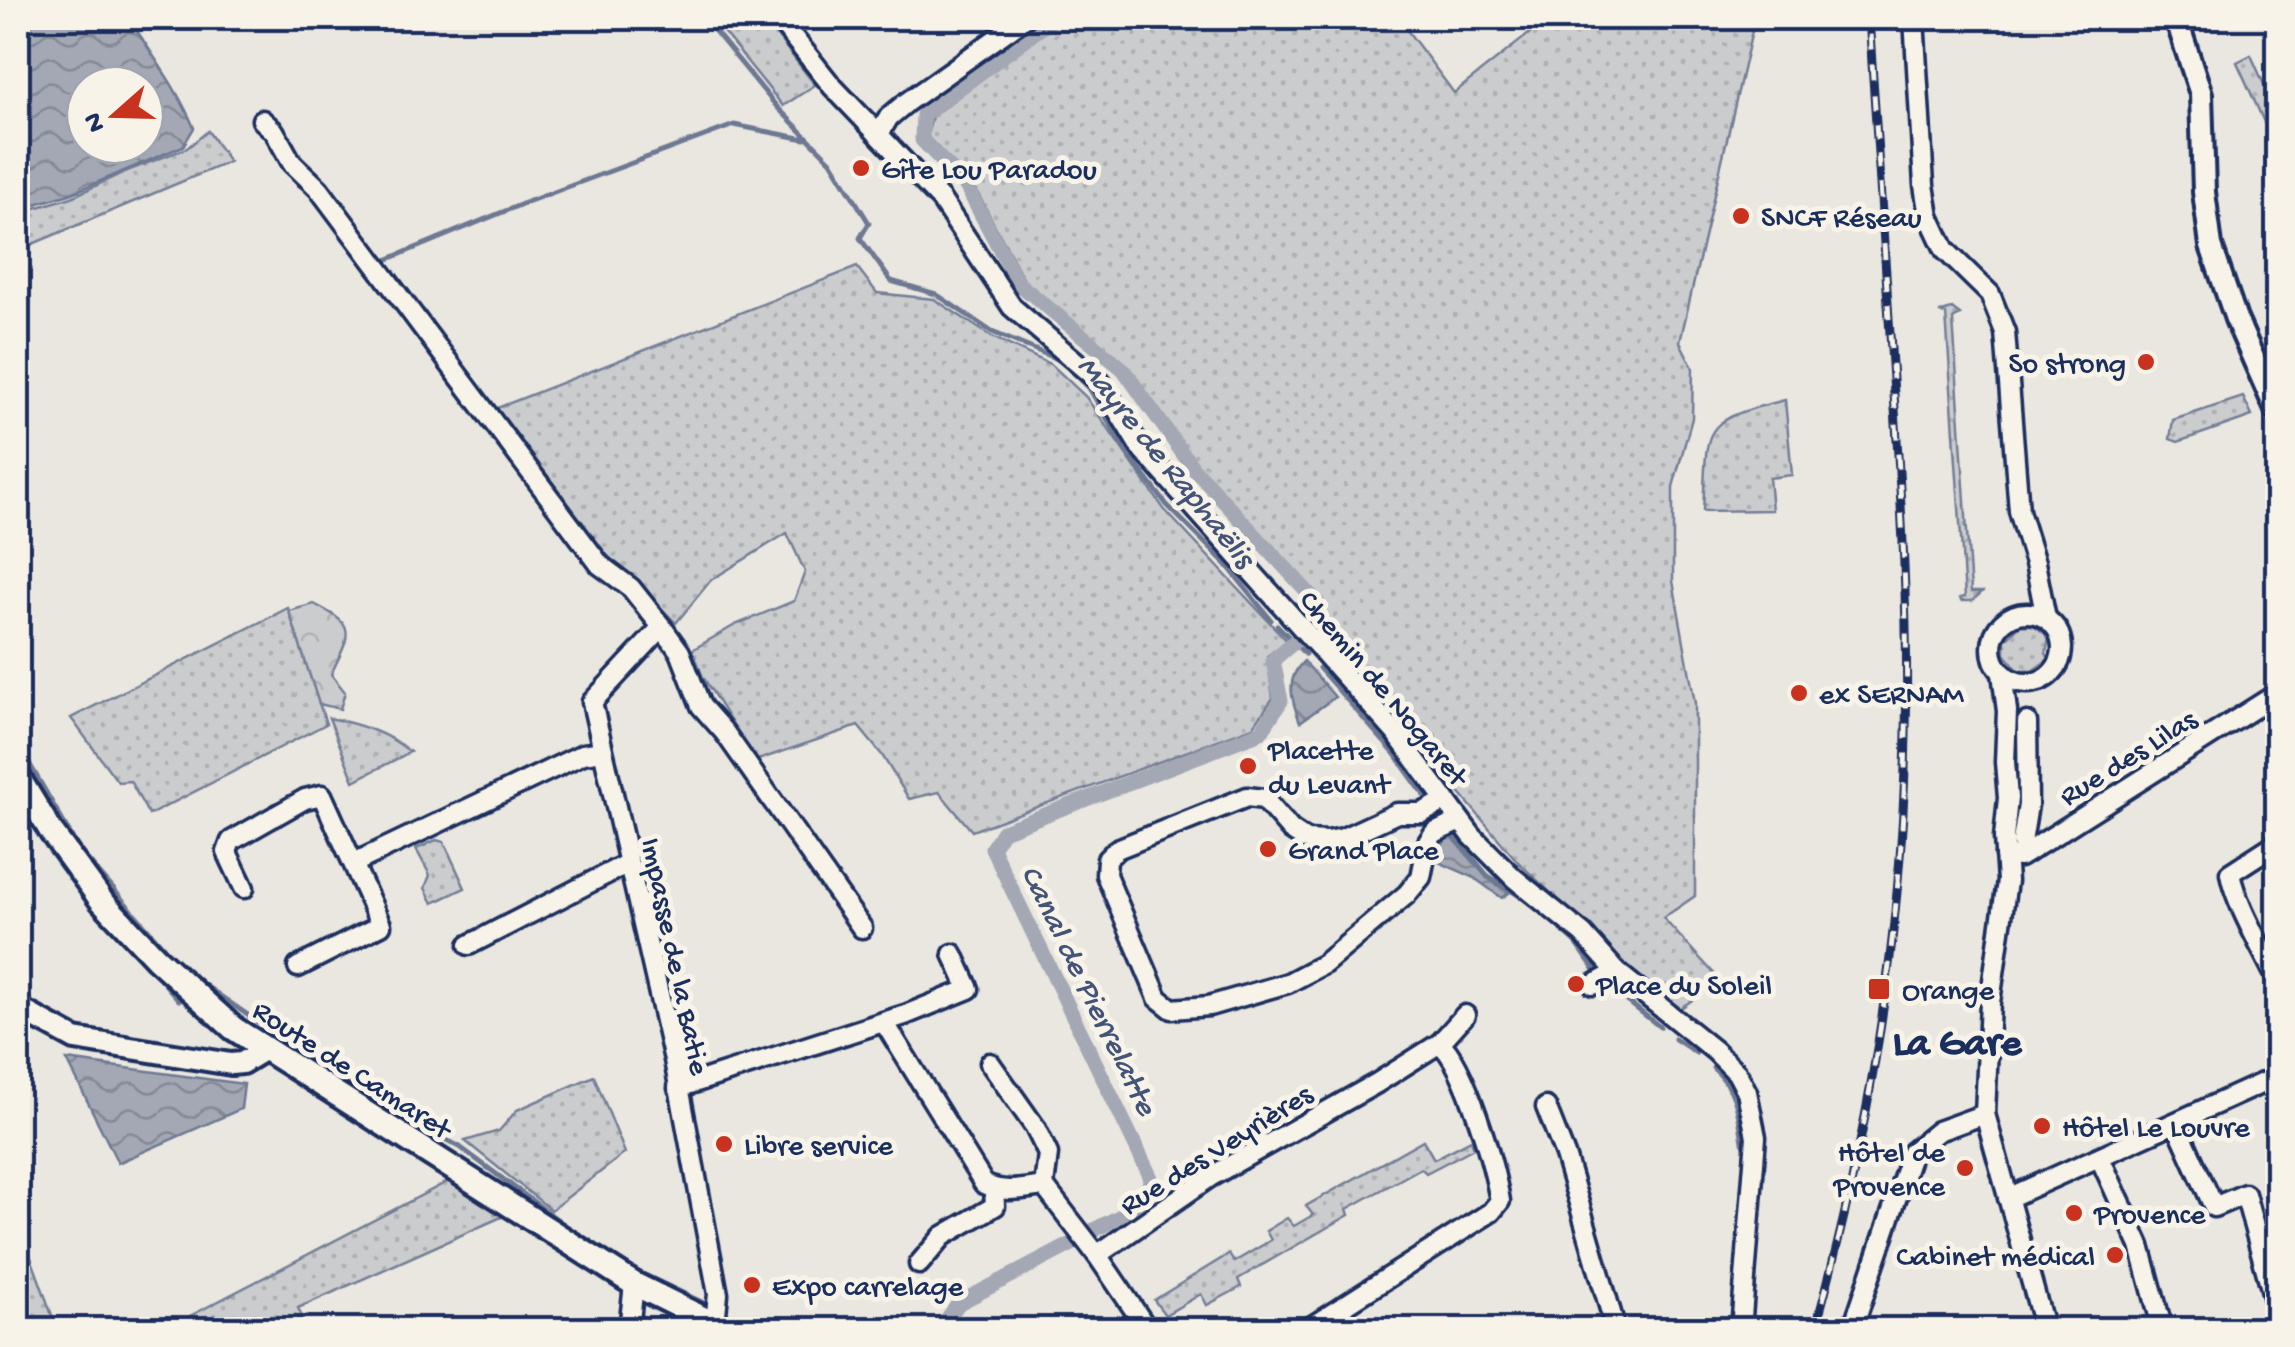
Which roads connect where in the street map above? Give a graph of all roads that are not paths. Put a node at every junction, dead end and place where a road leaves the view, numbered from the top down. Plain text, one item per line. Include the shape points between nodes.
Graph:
1 (778, 18) edge
2 (1025, 18) edge
3 (1914, 18) edge
4 (2176, 18) edge
5 (262, 120) dead end
6 (879, 134) junction
7 (2278, 414) edge
8 (2037, 576) junction
9 (2015, 614) junction
10 (2046, 618) junction
11 (662, 627) junction
12 (2002, 674) junction
13 (2028, 684) junction
14 (2278, 694) edge
15 (2007, 711) junction
16 (2027, 722) dead end
17 (602, 751) junction
18 (18, 777) edge
19 (1446, 800) junction
20 (1460, 822) junction
21 (2278, 842) edge
22 (2026, 853) junction
23 (2006, 856) junction
24 (354, 862) junction
25 (628, 864) junction
26 (244, 888) dead end
27 (862, 928) dead end
28 (468, 945) dead end
29 (954, 954) dead end
30 (298, 967) dead end
31 (1617, 972) junction
32 (2278, 982) edge
33 (1594, 986) dead end
34 (18, 1008) edge
35 (1465, 1014) dead end
36 (884, 1022) junction
37 (1440, 1043) junction
38 (264, 1049) junction
39 (990, 1063) dead end
40 (2278, 1076) edge
41 (678, 1088) junction
42 (1546, 1107) dead end
43 (1985, 1114) junction
44 (2176, 1123) junction
45 (2100, 1158) junction
46 (1044, 1186) junction
47 (994, 1189) junction
48 (2008, 1198) junction
49 (1097, 1255) junction
50 (919, 1264) dead end
51 (634, 1284) junction
52 (2278, 1314) edge
53 (721, 1326) edge
54 (629, 1330) edge
55 (1148, 1330) edge
56 (1306, 1330) edge
57 (1616, 1330) edge
58 (1741, 1330) edge
59 (1852, 1330) edge
60 (2046, 1330) edge
61 (2163, 1330) edge

1 - 6 street, Chemin de Nogaret
2 - 6 street via 907,102
3 - 8 street via 1929,216 1945,250 1990,294 2004,332 2019,511
4 - 7 street via 2201,94 2211,246
5 - 11 street via 600,565 631,588
6 - 19 street, Chemin de Nogaret via 940,200 1012,307 1101,383 1150,459 1394,732
8 - 9 street
8 - 10 street
9 - 10 street
9 - 12 street via 1993,636 1992,655
10 - 13 street via 2060,635 2061,658 2049,676
11 - 17 street, Impasse de la Batie via 592,702
11 - 27 street via 680,652 701,706
12 - 13 street
12 - 15 street
13 - 15 street
14 - 22 street, Rue des Lilas
15 - 23 street
16 - 22 street
17 - 24 street via 583,754
17 - 25 street, Impasse de la Batie
18 - 38 main road, Route de Camaret via 76,867 128,930
19 - 20 street, Chemin de Nogaret
19 - 20 street via 1422,814 1398,813 1328,841 1306,840 1264,799 1248,796 1117,849 1106,876 1158,998 1172,1008 1209,1006 1288,984 1324,964 1408,894 1420,877 1428,842
20 - 31 street, Chemin de Nogaret
21 - 32 street via 2230,873
22 - 23 street, Rue des Lilas
23 - 43 street
24 - 26 street via 322,795 314,795 231,841 227,852
24 - 30 street via 382,924
25 - 28 street
25 - 41 street, Impasse de la Batie
29 - 36 street via 968,989
31 - 33 street
31 - 58 street, Chemin de Nogaret via 1715,1051 1747,1092 1756,1136
34 - 38 street via 75,1039 182,1058 242,1063
35 - 37 street, Rue des Veyrières
36 - 41 street
36 - 47 street via 984,1184
37 - 49 street, Rue des Veyrières via 1210,1177
37 - 56 street via 1456,1061 1500,1202
38 - 51 main road, Route de Camaret
39 - 46 street via 1048,1154
40 - 44 street
41 - 53 street, Impasse de la Batie
42 - 57 street
43 - 48 street
43 - 59 street via 1938,1131 1912,1152
44 - 45 street
44 - 52 street via 2214,1207 2245,1194
45 - 48 street
45 - 61 street via 2140,1246
46 - 47 street
46 - 49 street
47 - 50 street via 995,1206 943,1236
48 - 60 street
49 - 55 street
51 - 53 main road, Route de Camaret
51 - 54 street

